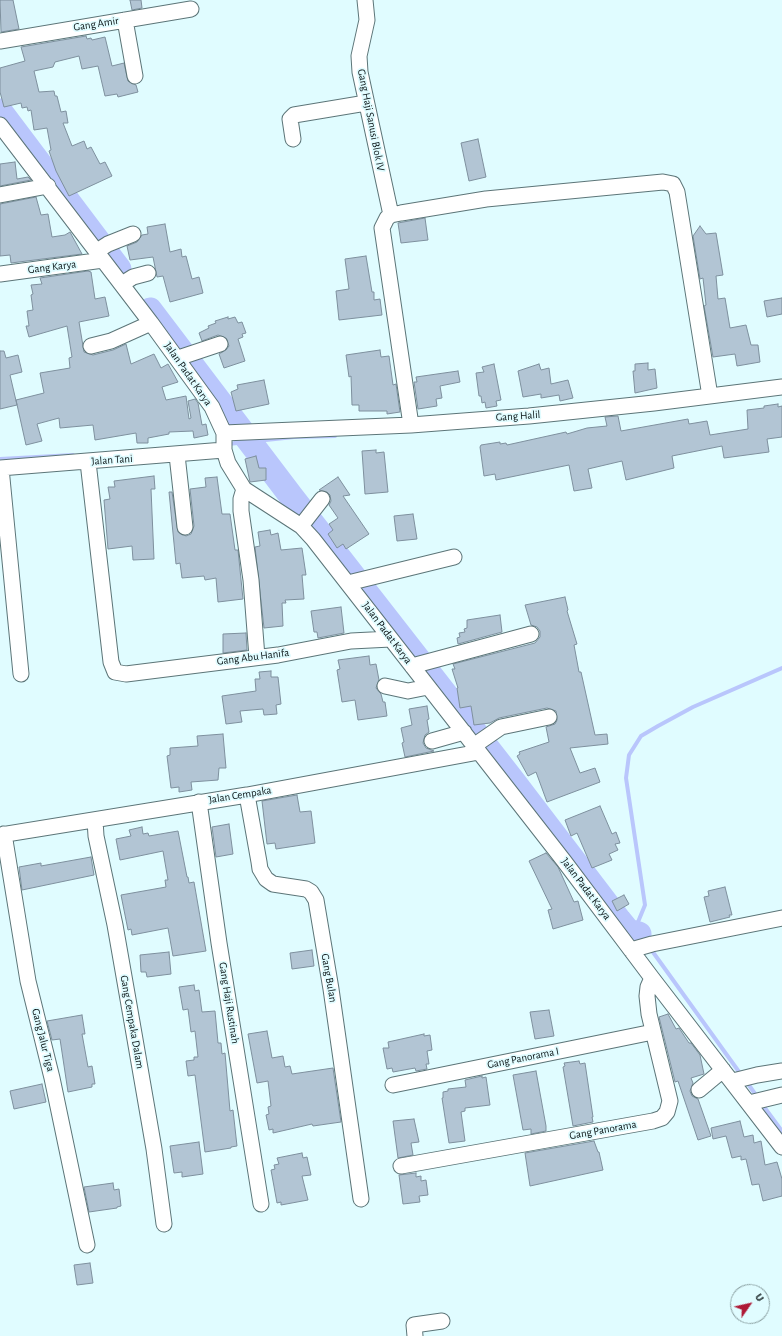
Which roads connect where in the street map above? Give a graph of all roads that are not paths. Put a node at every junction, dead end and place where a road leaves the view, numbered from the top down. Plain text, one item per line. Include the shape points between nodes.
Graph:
1 (365, 0) edge
2 (169, 6) edge
3 (191, 9) dead end
4 (125, 20) junction
5 (0, 41) edge
6 (135, 76) dead end
7 (366, 103) junction
8 (0, 125) edge
9 (293, 139) dead end
10 (48, 186) junction
11 (0, 194) edge
12 (391, 215) junction
13 (133, 234) dead end
14 (102, 251) junction
15 (148, 273) dead end
16 (0, 274) edge
17 (127, 281) junction
18 (151, 323) junction
19 (220, 344) dead end
20 (92, 346) dead end
21 (185, 356) junction
22 (782, 387) edge
23 (710, 396) junction
24 (411, 425) junction
25 (225, 440) junction
26 (177, 455) junction
27 (88, 462) junction
28 (0, 468) edge
29 (244, 489) junction
30 (322, 499) dead end
31 (306, 520) junction
32 (185, 527) dead end
33 (454, 557) dead end
34 (355, 581) junction
35 (531, 634) dead end
36 (391, 639) junction
37 (257, 657) junction
38 (412, 666) junction
39 (21, 674) dead end
40 (385, 686) dead end
41 (428, 687) junction
42 (549, 717) dead end
43 (464, 732) junction
44 (432, 741) dead end
45 (480, 744) junction
46 (247, 795) junction
47 (199, 802) junction
48 (95, 820) junction
49 (2, 834) edge
50 (782, 918) edge
51 (634, 949) junction
52 (652, 978) junction
53 (654, 1032) junction
54 (723, 1070) junction
55 (782, 1071) edge
56 (737, 1080) junction
57 (393, 1084) dead end
58 (699, 1090) dead end
59 (778, 1096) edge
60 (754, 1102) junction
61 (782, 1147) edge
62 (401, 1166) dead end
63 (361, 1199) dead end
64 (261, 1204) dead end
65 (164, 1224) dead end
66 (87, 1245) dead end
67 (442, 1321) dead end
68 (415, 1336) edge

1 - 7 street, Gang Haji Sanusi Blok IV via 367,20 359,56
2 - 3 street, Gang Amir
2 - 4 street, Gang Amir
4 - 5 street, Gang Amir
4 - 6 street
7 - 9 street via 294,116 290,119
7 - 12 street, Gang Haji Sanusi Blok IV
8 - 10 street, Jalan Padat Karya
10 - 11 street
10 - 14 street, Jalan Padat Karya
12 - 23 street via 486,199 664,182 673,184 677,192
12 - 24 street via 382,228
13 - 14 street, Gang Karya
14 - 16 street, Gang Karya
14 - 17 street, Jalan Padat Karya
15 - 17 street
17 - 18 street, Jalan Padat Karya
18 - 20 street via 111,341
18 - 21 street, Jalan Padat Karya
19 - 21 street
21 - 25 street, Jalan Padat Karya via 212,407
22 - 23 street, Gang Halil
23 - 24 street, Gang Halil via 536,415
24 - 25 street, Gang Halil via 253,432
25 - 26 street, Jalan Tani
25 - 29 street, Jalan Padat Karya via 231,469
26 - 27 street, Jalan Tani
26 - 32 street
27 - 28 street, Jalan Tani
27 - 37 street, Gang Abu Hanifa via 110,662 115,672 126,674
28 - 39 street
29 - 31 street, Jalan Padat Karya
29 - 37 street via 241,510 251,580
30 - 31 street
31 - 34 street, Jalan Padat Karya
33 - 34 street
34 - 36 street, Jalan Padat Karya
35 - 38 street
36 - 37 street, Gang Abu Hanifa via 351,641
36 - 38 street, Jalan Padat Karya
38 - 41 street, Jalan Padat Karya
40 - 41 street via 408,691
41 - 43 street, Jalan Padat Karya
42 - 45 street, Jalan Cempaka via 501,727
43 - 44 street
43 - 45 street, Jalan Padat Karya
45 - 46 street, Jalan Cempaka
45 - 51 street, Jalan Padat Karya
46 - 47 street, Jalan Cempaka
46 - 63 street, Gang Bulan via 260,869 273,884 306,889 316,900
47 - 48 street, Jalan Cempaka
47 - 64 street, Gang Haji Rustinah
48 - 49 street, Jalan Cempaka
48 - 65 street, Gang Cempaka Dalam via 147,1110
49 - 66 street, Gang Jalur Tiga via 27,974
50 - 51 street
51 - 52 street, Jalan Padat Karya
52 - 53 street, Gang Panorama via 647,996
52 - 54 street, Jalan Padat Karya
53 - 57 street, Gang Panorama I
53 - 62 street, Gang Panorama via 670,1100 667,1112 662,1118
54 - 56 street, Jalan Padat Karya
54 - 58 street
55 - 56 street
56 - 60 street, Jalan Padat Karya
59 - 60 street
60 - 61 street, Jalan Padat Karya
67 - 68 street via 414,1325

